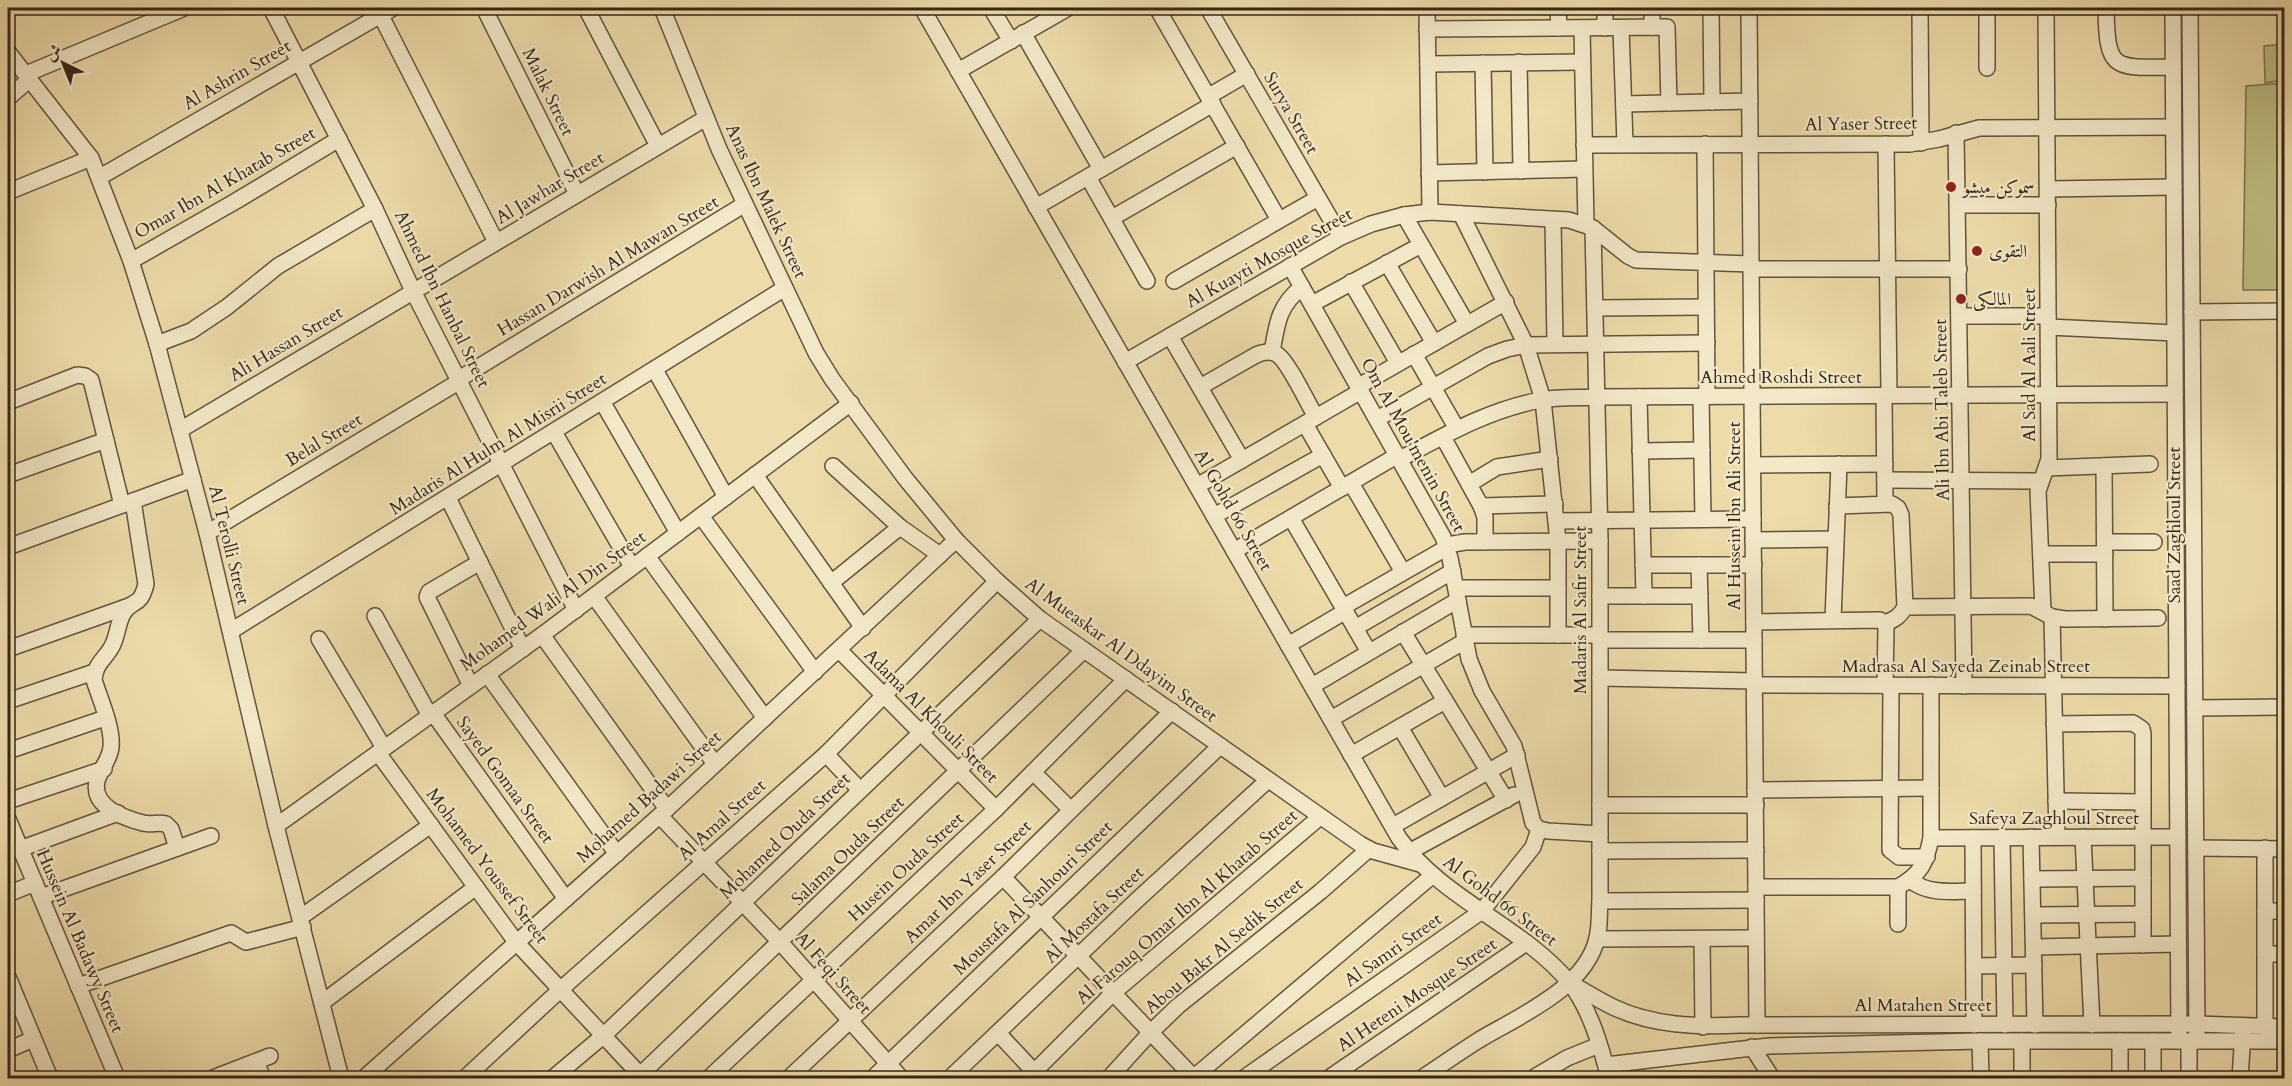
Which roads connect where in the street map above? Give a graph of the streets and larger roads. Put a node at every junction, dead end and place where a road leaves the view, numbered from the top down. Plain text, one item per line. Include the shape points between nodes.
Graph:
1 (184, 8) edge
2 (271, 8) edge
3 (484, 8) edge
4 (586, 8) edge
5 (662, 8) edge
6 (922, 8) edge
7 (992, 8) edge
8 (1068, 8) edge
9 (1157, 8) edge
10 (1208, 8) edge
11 (1427, 8) edge
12 (1558, 8) edge
13 (1605, 8) edge
14 (1652, 8) edge
15 (1711, 8) edge
16 (1749, 8) edge
17 (1920, 8) edge
18 (1987, 8) edge
19 (2046, 8) edge
20 (2106, 8) edge
21 (2173, 8) edge
22 (2190, 8) edge
23 (384, 10) edge
24 (1652, 27) junction
25 (1559, 28) junction
26 (1582, 28) junction
27 (1605, 28) junction
28 (1621, 28) junction
29 (1427, 29) junction
30 (1017, 37) junction
31 (8, 52) edge
32 (299, 62) junction
33 (1519, 62) junction
34 (1582, 62) junction
35 (1483, 63) junction
36 (1428, 64) junction
37 (2173, 67) junction
38 (1988, 68) dead end
39 (958, 71) junction
40 (1247, 74) junction
41 (28, 77) junction
42 (8, 98) edge
43 (1211, 100) junction
44 (1750, 101) junction
45 (1712, 102) junction
46 (1669, 103) junction
47 (1624, 104) junction
48 (706, 118) junction
49 (2047, 127) junction
50 (2173, 127) junction
51 (1956, 134) junction
52 (339, 139) junction
53 (1921, 143) junction
54 (1625, 144) junction
55 (1705, 144) junction
56 (1750, 144) junction
57 (1886, 144) junction
58 (1584, 145) junction
59 (658, 146) junction
60 (1237, 146) junction
61 (91, 158) junction
62 (1584, 170) junction
63 (1485, 171) junction
64 (1521, 171) junction
65 (1094, 173) junction
66 (1429, 173) junction
67 (100, 177) junction
68 (10, 187) edge
69 (2174, 187) junction
70 (577, 194) junction
71 (2048, 197) junction
72 (1318, 198) junction
73 (746, 204) junction
74 (1958, 205) junction
75 (1036, 207) junction
76 (375, 209) junction
77 (1430, 213) junction
78 (1461, 214) junction
79 (1404, 215) junction
80 (1112, 218) junction
81 (1280, 220) junction
82 (1553, 220) junction
83 (1589, 226) junction
84 (1341, 237) junction
85 (496, 242) junction
86 (1421, 244) junction
87 (131, 261) junction
88 (1387, 263) junction
89 (1706, 263) junction
90 (1290, 266) junction
91 (1751, 267) junction
92 (1888, 269) junction
93 (1959, 269) junction
94 (1147, 280) dead end
95 (1174, 281) dead end
96 (1351, 282) junction
97 (1302, 287) junction
98 (785, 288) junction
99 (413, 291) junction
100 (1506, 302) junction
101 (1312, 304) junction
102 (1706, 307) junction
103 (1594, 308) junction
104 (2284, 311) edge
105 (2192, 312) junction
106 (1960, 316) junction
107 (2048, 322) junction
108 (1467, 324) junction
109 (2175, 333) junction
110 (1170, 336) junction
111 (1434, 343) junction
112 (1707, 343) junction
113 (157, 344) junction
114 (1554, 344) junction
115 (1595, 344) junction
116 (1526, 345) junction
117 (1272, 352) junction
118 (1414, 354) junction
119 (1125, 362) junction
120 (1398, 363) junction
121 (655, 370) junction
122 (460, 380) junction
123 (1200, 387) junction
124 (1433, 387) junction
125 (1360, 388) junction
126 (2049, 394) junction
127 (2175, 394) junction
128 (1961, 395) junction
129 (1752, 396) junction
130 (1886, 396) junction
131 (1597, 397) junction
132 (1639, 397) junction
133 (1704, 397) junction
134 (1543, 400) junction
135 (8, 402) edge
136 (603, 403) junction
137 (851, 403) junction
138 (1310, 420) junction
139 (1377, 420) junction
140 (180, 430) junction
141 (554, 432) junction
142 (1450, 433) junction
143 (106, 440) junction
144 (1702, 450) junction
145 (1640, 451) junction
146 (1323, 455) junction
147 (1399, 457) junction
148 (1550, 459) junction
149 (1242, 460) junction
150 (1839, 464) junction
151 (1885, 464) junction
152 (2150, 464) dead end
153 (502, 465) junction
154 (1753, 465) junction
155 (833, 466) dead end
156 (2104, 466) junction
157 (2044, 474) junction
158 (755, 475) junction
159 (8, 476) edge
160 (192, 479) junction
161 (1885, 480) junction
162 (1962, 480) junction
163 (1469, 484) junction
164 (1197, 486) junction
165 (1347, 486) junction
166 (726, 497) junction
167 (448, 498) junction
168 (128, 503) junction
169 (1885, 503) junction
170 (1555, 504) junction
171 (1481, 506) junction
172 (1837, 506) junction
173 (701, 516) junction
174 (1214, 516) junction
175 (1291, 518) junction
176 (1703, 519) junction
177 (1753, 519) junction
178 (1556, 520) junction
179 (1642, 520) junction
180 (1600, 521) junction
181 (900, 527) junction
182 (207, 533) junction
183 (678, 533) junction
184 (1836, 539) junction
185 (956, 540) junction
186 (1754, 540) junction
187 (1558, 541) junction
188 (1600, 541) junction
189 (1485, 542) junction
190 (2154, 542) dead end
191 (1447, 546) junction
192 (8, 547) edge
193 (2105, 548) junction
194 (1234, 551) junction
195 (2041, 554) junction
196 (940, 555) junction
197 (647, 556) junction
198 (480, 562) junction
199 (1643, 565) junction
200 (1699, 565) junction
201 (1754, 565) junction
202 (632, 567) junction
203 (1452, 571) junction
204 (1402, 572) junction
205 (997, 581) junction
206 (831, 583) junction
207 (1558, 588) junction
208 (1457, 594) junction
209 (594, 596) junction
210 (1600, 596) junction
211 (1644, 596) junction
212 (1700, 596) junction
213 (129, 606) junction
214 (1964, 606) junction
215 (1905, 607) junction
216 (1344, 609) junction
217 (576, 610) junction
218 (2048, 614) junction
219 (375, 616) dead end
220 (2158, 618) dead end
221 (1040, 619) junction
222 (2105, 619) junction
223 (1833, 620) junction
224 (1754, 622) junction
225 (1884, 623) junction
226 (863, 628) junction
227 (1355, 628) junction
228 (231, 631) junction
229 (1403, 632) junction
230 (542, 635) junction
231 (1558, 635) junction
232 (1600, 637) junction
233 (1465, 638) junction
234 (319, 639) dead end
235 (1754, 639) junction
236 (1701, 640) junction
237 (1288, 645) junction
238 (523, 649) junction
239 (8, 650) edge
240 (839, 650) junction
241 (1084, 650) junction
242 (1369, 652) junction
243 (1423, 665) junction
244 (94, 672) junction
245 (815, 672) junction
246 (488, 674) junction
247 (1600, 678) junction
248 (1126, 679) junction
249 (1755, 683) junction
250 (1931, 685) junction
251 (471, 686) junction
252 (1312, 686) junction
253 (1888, 686) junction
254 (1964, 686) junction
255 (2054, 686) junction
256 (2177, 686) junction
257 (884, 695) junction
258 (8, 701) edge
259 (1445, 701) junction
260 (2284, 707) edge
261 (2195, 708) junction
262 (1172, 711) junction
263 (431, 715) junction
264 (105, 718) junction
265 (765, 718) junction
266 (1331, 719) junction
267 (2054, 724) junction
268 (1400, 727) junction
269 (921, 733) junction
270 (1220, 746) junction
271 (381, 750) junction
272 (8, 751) edge
273 (826, 754) junction
274 (1351, 755) junction
275 (1517, 755) junction
276 (715, 764) junction
277 (104, 769) junction
278 (958, 771) junction
279 (1033, 772) junction
280 (1489, 772) junction
281 (1268, 781) junction
282 (1931, 788) junction
283 (1890, 789) junction
284 (860, 790) junction
285 (1524, 790) junction
286 (1755, 797) junction
287 (1442, 798) junction
288 (1506, 800) junction
289 (8, 801) edge
290 (2056, 801) junction
291 (2143, 801) junction
292 (1600, 805) junction
293 (996, 809) junction
294 (1071, 810) junction
295 (663, 812) junction
296 (118, 813) junction
297 (1320, 817) junction
298 (8, 819) edge
299 (430, 825) junction
300 (276, 826) junction
301 (1393, 826) junction
302 (1539, 829) junction
303 (1600, 834) junction
304 (211, 836) dead end
305 (1973, 837) junction
306 (2002, 837) junction
307 (2031, 837) junction
308 (2056, 837) junction
309 (2083, 837) junction
310 (2143, 837) junction
311 (2178, 837) junction
312 (1931, 838) junction
313 (177, 848) junction
314 (2196, 848) junction
315 (2265, 848) junction
316 (21, 849) junction
317 (1369, 849) junction
318 (2284, 849) edge
319 (1600, 850) junction
320 (1756, 850) junction
321 (1409, 852) junction
322 (617, 854) junction
323 (1927, 857) junction
324 (704, 863) junction
325 (1420, 864) junction
326 (1433, 876) junction
327 (1003, 877) junction
328 (2143, 878) junction
329 (2032, 879) junction
330 (2085, 879) junction
331 (1904, 883) junction
332 (476, 887) junction
333 (38, 890) junction
334 (1973, 891) junction
335 (8, 894) edge
336 (1756, 894) junction
337 (566, 899) junction
338 (1600, 901) junction
339 (743, 904) junction
340 (1482, 911) junction
341 (2265, 911) junction
342 (2284, 911) edge
343 (2086, 914) junction
344 (2143, 914) junction
345 (2033, 915) junction
346 (1041, 918) junction
347 (302, 922) junction
348 (1898, 924) dead end
349 (1756, 938) junction
350 (1597, 939) junction
351 (1702, 939) junction
352 (516, 942) junction
353 (781, 943) junction
354 (1527, 943) junction
355 (2178, 944) junction
356 (2143, 945) junction
357 (2088, 946) junction
358 (2034, 947) junction
359 (2265, 954) junction
360 (2284, 954) edge
361 (1079, 957) junction
362 (2004, 965) junction
363 (2034, 965) junction
364 (1974, 966) junction
365 (8, 977) edge
366 (814, 980) junction
367 (1570, 983) junction
368 (78, 986) junction
369 (560, 990) junction
370 (1113, 993) junction
371 (323, 1002) junction
372 (850, 1021) junction
373 (2092, 1024) junction
374 (2179, 1024) junction
375 (2197, 1024) junction
376 (1740, 1025) junction
377 (1763, 1025) junction
378 (1974, 1025) junction
379 (2005, 1025) junction
380 (2036, 1025) junction
381 (1703, 1027) junction
382 (2265, 1027) junction
383 (2284, 1027) edge
384 (998, 1033) junction
385 (1150, 1033) junction
386 (2243, 1034) junction
387 (603, 1036) junction
388 (33, 1038) junction
389 (1980, 1041) junction
390 (2022, 1041) junction
391 (2120, 1041) junction
392 (2153, 1041) junction
393 (2189, 1041) junction
394 (2284, 1041) edge
395 (1599, 1045) junction
396 (1769, 1046) junction
397 (1747, 1048) junction
398 (8, 1050) edge
399 (888, 1064) junction
400 (1607, 1072) edge
401 (1034, 1077) edge
402 (1113, 1077) edge
403 (50, 1078) edge
404 (117, 1078) edge
405 (213, 1078) edge
406 (263, 1078) edge
407 (341, 1078) edge
408 (364, 1078) edge
409 (465, 1078) edge
410 (553, 1078) edge
411 (640, 1078) edge
412 (709, 1078) edge
413 (789, 1078) edge
414 (873, 1078) edge
415 (901, 1078) edge
416 (950, 1078) edge
417 (1193, 1078) edge
418 (1245, 1078) edge
419 (1329, 1078) edge
420 (1422, 1078) edge
421 (1533, 1078) edge
422 (1772, 1078) edge
423 (1981, 1078) edge
424 (2022, 1078) edge
425 (2120, 1078) edge
426 (2153, 1078) edge
427 (2189, 1078) edge
428 (2240, 1078) edge

1 - 41 street
2 - 32 street, Ahmed Ibn Hanbal Street
3 - 70 street, Malak Street
4 - 59 street
5 - 48 street, Anas Ibn Malek Street
6 - 39 street, Al Gohd 66 Street
7 - 30 street
8 - 30 street
9 - 43 street
10 - 40 street, Surya Street
11 - 29 street
12 - 25 street
13 - 27 street
14 - 24 street
15 - 45 street
16 - 44 street, Al Hussein Ibn Ali Street
17 - 53 street
18 - 38 street
19 - 49 street, Al Sad Al Aali Street
20 - 37 street via 2107,40 2118,63 2130,68
21 - 37 street, Saad Zaghloul Street
22 - 105 street, Saad Zaghloul Street
23 - 32 street, Al Ashrin Street
23 - 85 street
24 - 28 street
24 - 46 street via 1667,27
25 - 26 street
25 - 29 street
26 - 27 street
26 - 34 street, Madaris Al Safir Street
27 - 28 street
28 - 47 street
29 - 36 street
30 - 39 street
30 - 65 street
31 - 41 street, Al Terolli Street
32 - 52 street, Ahmed Ibn Hanbal Street
32 - 67 street, Al Ashrin Street
33 - 34 street
33 - 35 street
33 - 64 street
34 - 58 street, Madaris Al Safir Street
35 - 36 street
35 - 63 street
36 - 66 street
37 - 50 street, Saad Zaghloul Street
39 - 75 street, Al Gohd 66 Street
40 - 43 street
40 - 72 street, Surya Street
41 - 42 street
41 - 61 street, Al Terolli Street
43 - 60 street
43 - 65 street
44 - 45 street
44 - 56 street, Al Hussein Ibn Ali Street
45 - 46 street
46 - 47 street
47 - 54 street
48 - 59 street, Al Jawhar Street
48 - 73 street, Anas Ibn Malek Street
49 - 50 street, Al Yaser Street
49 - 51 street, Al Yaser Street via 1979,128
49 - 71 street, Al Sad Al Aali Street
50 - 69 street, Saad Zaghloul Street
51 - 53 street, Al Yaser Street
51 - 74 street, Ali Ibn Abi Taleb Street
52 - 76 street, Ahmed Ibn Hanbal Street
52 - 87 street, Omar Ibn Al Khatab Street
53 - 57 street, Al Yaser Street
54 - 55 street, Al Yaser Street
54 - 58 street, Al Yaser Street
55 - 56 street, Al Yaser Street
55 - 89 street
56 - 57 street, Al Yaser Street
56 - 91 street, Al Hussein Ibn Ali Street
57 - 92 street
58 - 62 street, Madaris Al Safir Street
59 - 70 street, Al Jawhar Street
60 - 80 street
60 - 81 street
61 - 67 street, Al Terolli Street
61 - 68 street
62 - 64 street
62 - 83 street, Madaris Al Safir Street
63 - 64 street
63 - 66 street
65 - 75 street
65 - 80 street
66 - 77 street
67 - 87 street, Al Terolli Street
69 - 71 street
69 - 109 street, Saad Zaghloul Street
70 - 85 street, Al Jawhar Street
71 - 74 street
71 - 107 street, Al Sad Al Aali Street
72 - 81 street
72 - 84 street, Surya Street
73 - 98 street, Anas Ibn Malek Street
73 - 122 street, Hassan Darwish Al Mawan Street
74 - 93 street, Ali Ibn Abi Taleb Street
75 - 119 street, Al Gohd 66 Street
76 - 99 street, Ahmed Ibn Hanbal Street
76 - 113 street via 278,266 191,331
77 - 78 street, Al Kuayti Mosque Street
77 - 79 street, Al Kuayti Mosque Street
78 - 82 street, Al Kuayti Mosque Street
78 - 100 street
79 - 84 street, Al Kuayti Mosque Street
79 - 86 street
80 - 94 street
81 - 95 street
82 - 83 street, Al Kuayti Mosque Street
82 - 114 street
83 - 89 street, Al Kuayti Mosque Street via 1636,260
83 - 103 street, Madaris Al Safir Street
84 - 90 street, Al Kuayti Mosque Street
85 - 99 street, Al Jawhar Street
86 - 88 street
86 - 108 street
87 - 113 street, Al Terolli Street
88 - 96 street
88 - 111 street
89 - 91 street, Al Kuayti Mosque Street
89 - 102 street
90 - 97 street, Om Al Mou'menin Street
90 - 110 street, Al Kuayti Mosque Street
91 - 92 street, Al Kuayti Mosque Street
91 - 129 street, Al Hussein Ibn Ali Street
92 - 93 street, Al Kuayti Mosque Street
92 - 130 street
93 - 106 street, Ali Ibn Abi Taleb Street
96 - 101 street
96 - 120 street
97 - 101 street, Om Al Mou'menin Street
97 - 117 street via 1282,308
98 - 121 street, Madaris Al Hulm Al Misrii Street
98 - 137 street, Anas Ibn Malek Street via 816,353
99 - 122 street, Ahmed Ibn Hanbal Street
99 - 140 street, Ali Hassan Street
100 - 108 street
100 - 116 street
101 - 125 street, Om Al Mou'menin Street
102 - 103 street
102 - 112 street
103 - 115 street, Madaris Al Safir Street
104 - 105 street
105 - 261 street, Saad Zaghloul Street
106 - 107 street
106 - 128 street, Ali Ibn Abi Taleb Street
107 - 109 street
107 - 126 street, Al Sad Al Aali Street
108 - 111 street
109 - 127 street, Saad Zaghloul Street
110 - 119 street, Al Kuayti Mosque Street
110 - 123 street
111 - 118 street
112 - 115 street
112 - 133 street
113 - 140 street, Al Terolli Street
114 - 115 street
114 - 116 street
115 - 131 street, Madaris Al Safir Street
116 - 124 street via 1488,356
116 - 134 street
117 - 123 street via 1256,355
117 - 138 street via 1283,360
118 - 120 street
118 - 124 street
119 - 164 street, Al Gohd 66 Street
120 - 125 street
121 - 136 street, Madaris Al Hulm Al Misrii Street
121 - 166 street
122 - 153 street, Ahmed Ibn Hanbal Street
122 - 182 street, Belal Street
123 - 149 street
124 - 139 street
124 - 142 street
125 - 138 street
125 - 139 street, Om Al Mou'menin Street
126 - 127 street, Ahmed Roshdi Street
126 - 128 street, Ahmed Roshdi Street
126 - 157 street, Al Sad Al Aali Street via 2049,459
127 - 256 street, Saad Zaghloul Street
128 - 130 street, Ahmed Roshdi Street
128 - 162 street, Ali Ibn Abi Taleb Street
129 - 130 street, Ahmed Roshdi Street
129 - 133 street, Ahmed Roshdi Street
129 - 154 street, Al Hussein Ibn Ali Street
130 - 151 street
131 - 132 street, Ahmed Roshdi Street
131 - 134 street, Ahmed Roshdi Street
131 - 180 street, Madaris Al Safir Street
132 - 133 street, Ahmed Roshdi Street
132 - 145 street
133 - 144 street
134 - 142 street, Ahmed Roshdi Street via 1506,408
134 - 148 street
135 - 143 street via 77,375 85,376 91,380
136 - 141 street, Madaris Al Hulm Al Misrii Street
136 - 183 street
137 - 158 street, Mohamed Wali Al Din Street
137 - 185 street, Al Mueaskar Al Ddayim Street
138 - 146 street
138 - 149 street
139 - 147 street, Om Al Mou'menin Street
140 - 160 street, Al Terolli Street
141 - 153 street, Madaris Al Hulm Al Misrii Street
141 - 202 street
142 - 147 street, Ahmed Roshdi Street
142 - 163 street
143 - 159 street
143 - 168 street
144 - 145 street
144 - 176 street
145 - 179 street
146 - 165 street
146 - 174 street
147 - 165 street, Ahmed Roshdi Street
147 - 191 street, Om Al Mou'menin Street
148 - 163 street via 1497,467
148 - 170 street
149 - 164 street
150 - 151 street
150 - 154 street
150 - 172 street
151 - 161 street
152 - 156 street
153 - 167 street, Madaris Al Hulm Al Misrii Street
153 - 217 street, Ahmed Ibn Hanbal Street
154 - 177 street, Al Hussein Ibn Ali Street
155 - 181 street
156 - 157 street
156 - 193 street
157 - 162 street
157 - 195 street, Al Sad Al Aali Street via 2038,492
158 - 166 street, Mohamed Wali Al Din Street
158 - 206 street
160 - 168 street
160 - 182 street, Al Terolli Street
161 - 162 street
161 - 169 street
162 - 214 street, Ali Ibn Abi Taleb Street
163 - 171 street
164 - 174 street, Al Gohd 66 Street
165 - 175 street, Ahmed Roshdi Street
165 - 204 street
166 - 173 street, Mohamed Wali Al Din Street
167 - 198 street
167 - 228 street, Madaris Al Hulm Al Misrii Street
168 - 192 street
168 - 213 street via 146,584 143,597
169 - 172 street
169 - 215 street via 1898,508 1901,515
170 - 171 street
170 - 178 street
171 - 189 street
172 - 184 street
173 - 183 street, Mohamed Wali Al Din Street
173 - 245 street
174 - 194 street, Al Gohd 66 Street
175 - 194 street, Ahmed Roshdi Street
175 - 216 street
176 - 177 street
176 - 179 street
177 - 186 street, Al Hussein Ibn Ali Street
178 - 180 street
178 - 187 street
179 - 180 street
179 - 199 street
180 - 188 street, Madaris Al Safir Street
181 - 196 street
181 - 206 street
182 - 228 street, Al Terolli Street
183 - 197 street, Mohamed Wali Al Din Street
184 - 186 street
184 - 223 street
185 - 196 street, Mohamed Badawi Street
185 - 205 street, Al Mueaskar Al Ddayim Street
186 - 201 street, Al Hussein Ibn Ali Street
187 - 188 street
187 - 189 street
187 - 207 street
188 - 210 street, Madaris Al Safir Street
189 - 191 street
190 - 193 street
191 - 203 street, Om Al Mou'menin Street
191 - 204 street
193 - 195 street
193 - 222 street
194 - 237 street, Al Gohd 66 Street
195 - 218 street, Al Sad Al Aali Street
196 - 226 street, Mohamed Badawi Street
197 - 202 street, Mohamed Wali Al Din Street
197 - 265 street
198 - 238 street
198 - 251 street via 429,592 427,597
199 - 200 street
199 - 211 street
200 - 201 street
200 - 212 street
201 - 224 street, Al Hussein Ibn Ali Street
202 - 209 street, Mohamed Wali Al Din Street
203 - 208 street, Om Al Mou'menin Street
203 - 227 street
204 - 216 street
205 - 221 street, Al Mueaskar Al Ddayim Street
205 - 257 street, Al Amal Street
206 - 226 street
207 - 208 street
207 - 231 street
208 - 229 street
208 - 233 street, Om Al Mou'menin Street
209 - 217 street, Mohamed Wali Al Din Street
209 - 276 street
210 - 211 street
210 - 232 street, Madaris Al Safir Street
211 - 212 street
212 - 236 street
213 - 239 street
213 - 244 street via 111,648
214 - 215 street
214 - 218 street via 2031,606
214 - 254 street, Ali Ibn Abi Taleb Street
215 - 225 street via 1901,615
216 - 227 street
216 - 237 street
217 - 230 street, Mohamed Wali Al Din Street
218 - 222 street via 2065,619
218 - 255 street, Al Sad Al Aali Street
219 - 263 street, Sayed Gomaa Street
220 - 222 street
221 - 241 street, Al Mueaskar Al Ddayim Street
221 - 269 street, Mohamed Ouda Street
223 - 224 street
223 - 225 street via 1875,619
224 - 235 street, Al Hussein Ibn Ali Street
225 - 253 street
226 - 240 street, Mohamed Badawi Street
227 - 242 street
228 - 300 street, Al Terolli Street
229 - 242 street
229 - 243 street
230 - 238 street, Mohamed Wali Al Din Street
230 - 295 street, Al Feqi Street
231 - 232 street
231 - 233 street
232 - 236 street
232 - 247 street, Madaris Al Safir Street
233 - 243 street
233 - 275 street, Om Al Mou'menin Street via 1474,675
234 - 271 street, Mohamed Youssef Street
235 - 236 street
235 - 249 street, Al Hussein Ibn Ali Street
237 - 252 street, Al Gohd 66 Street
238 - 246 street, Mohamed Wali Al Din Street
240 - 245 street, Mohamed Badawi Street
240 - 257 street, Adama Al Khouli Street
241 - 248 street, Al Mueaskar Al Ddayim Street
241 - 278 street, Salama Ouda Street
242 - 252 street
243 - 259 street
243 - 266 street
244 - 258 street
244 - 264 street
245 - 265 street, Mohamed Badawi Street
246 - 251 street, Mohamed Wali Al Din Street
246 - 322 street
247 - 249 street, Madrasa Al Sayeda Zeinab Street
247 - 292 street, Madaris Al Safir Street
248 - 262 street, Al Mueaskar Al Ddayim Street
248 - 279 street, Husein Ouda Street
249 - 253 street, Madrasa Al Sayeda Zeinab Street
249 - 286 street, Al Hussein Ibn Ali Street
250 - 253 street, Madrasa Al Sayeda Zeinab Street
250 - 254 street, Madrasa Al Sayeda Zeinab Street
250 - 282 street
251 - 263 street, Mohamed Wali Al Din Street
252 - 266 street, Al Gohd 66 Street
253 - 283 street
254 - 255 street, Madrasa Al Sayeda Zeinab Street
255 - 256 street, Madrasa Al Sayeda Zeinab Street
255 - 267 street, Al Sad Al Aali Street
256 - 311 street, Saad Zaghloul Street
257 - 269 street, Adama Al Khouli Street
257 - 273 street, Al Amal Street
259 - 268 street
259 - 280 street
260 - 261 street
261 - 314 street, Saad Zaghloul Street
262 - 270 street, Al Mueaskar Al Ddayim Street
262 - 294 street, Amar Ibn Yaser Street
263 - 271 street, Mohamed Wali Al Din Street
263 - 337 street, Sayed Gomaa Street
264 - 272 street
264 - 277 street via 111,748
265 - 276 street, Mohamed Badawi Street
266 - 274 street, Al Gohd 66 Street
267 - 290 street, Al Sad Al Aali Street
267 - 291 street via 2138,725 2143,734
268 - 274 street
268 - 287 street
269 - 278 street, Adama Al Khouli Street
269 - 284 street, Mohamed Ouda Street
270 - 281 street, Al Mueaskar Al Ddayim Street
270 - 346 street, Moustafa Al Sanhouri Street
271 - 299 street, Mohamed Youssef Street
271 - 300 street, Mohamed Wali Al Din Street
273 - 284 street
273 - 324 street, Al Amal Street
274 - 301 street, Al Gohd 66 Street
275 - 280 street
275 - 285 street, Om Al Mou'menin Street
276 - 295 street, Mohamed Badawi Street
277 - 289 street
277 - 296 street via 97,781 98,795 105,807
278 - 293 street, Adama Al Khouli Street
278 - 353 street, Salama Ouda Street
279 - 293 street, Husein Ouda Street
279 - 294 street
280 - 287 street
280 - 288 street
281 - 297 street, Al Mueaskar Al Ddayim Street
281 - 361 street, Al Mostafa Street
282 - 283 street
282 - 312 street
283 - 286 street
283 - 323 street via 1890,850 1899,857
284 - 339 street, Mohamed Ouda Street
285 - 288 street
285 - 302 street, Om Al Mou'menin Street via 1533,823
286 - 292 street
286 - 320 street, Al Hussein Ibn Ali Street
287 - 301 street
288 - 321 street
290 - 291 street
290 - 308 street, Al Sad Al Aali Street
291 - 310 street
292 - 303 street, Madaris Al Safir Street
293 - 366 street, Husein Ouda Street
294 - 327 street, Amar Ibn Yaser Street
295 - 322 street, Mohamed Badawi Street
295 - 324 street, Al Feqi Street
296 - 313 street via 143,823 166,824
296 - 316 street
297 - 317 street, Al Mueaskar Al Ddayim Street
297 - 370 street, Al Farouq Omar Ibn Al Khatab Street
298 - 316 street, Hussein Al Badawy Street
299 - 332 street, Mohamed Youssef Street
299 - 347 street
300 - 347 street, Al Terolli Street
301 - 321 street, Al Gohd 66 Street
302 - 303 street
302 - 340 street, Al Samri Street via 1533,847
303 - 319 street, Madaris Al Safir Street
304 - 313 street
305 - 306 street, Safeya Zaghloul Street
305 - 312 street, Safeya Zaghloul Street
305 - 334 street
306 - 307 street, Safeya Zaghloul Street
306 - 362 street
307 - 308 street, Safeya Zaghloul Street
307 - 329 street
308 - 309 street, Safeya Zaghloul Street
309 - 310 street, Safeya Zaghloul Street
309 - 330 street
310 - 311 street, Safeya Zaghloul Street
310 - 328 street
311 - 355 street, Saad Zaghloul Street
312 - 323 street
313 - 333 street
314 - 315 street
314 - 375 street, Saad Zaghloul Street
315 - 318 street
315 - 341 street
316 - 333 street, Hussein Al Badawy Street
317 - 325 street, Al Mueaskar Al Ddayim Street
317 - 385 street, Abou Bakr Al Sedik Street via 1207,981
319 - 320 street
319 - 338 street, Madaris Al Safir Street
320 - 336 street, Al Hussein Ibn Ali Street
321 - 325 street, Al Gohd 66 Street
322 - 337 street, Mohamed Badawi Street
323 - 331 street via 1920,870
324 - 339 street, Al Feqi Street
324 - 369 street, Al Amal Street
325 - 326 street, Al Gohd 66 Street
326 - 340 street, Al Gohd 66 Street
326 - 417 street
327 - 346 street
327 - 372 street, Amar Ibn Yaser Street
328 - 330 street
328 - 344 street
329 - 330 street
329 - 345 street
330 - 343 street
331 - 334 street via 1934,891
331 - 336 street
331 - 348 street
332 - 352 street, Mohamed Youssef Street
332 - 371 street
333 - 335 street
333 - 368 street, Hussein Al Badawy Street
334 - 364 street
336 - 338 street
336 - 349 street, Al Hussein Ibn Ali Street
337 - 352 street, Mohamed Badawi Street
338 - 350 street, Madaris Al Safir Street
339 - 353 street, Al Feqi Street
339 - 387 street, Mohamed Ouda Street
340 - 354 street, Al Gohd 66 Street
340 - 418 street, Al Samri Street
341 - 342 street
341 - 359 street
343 - 344 street
343 - 345 street
343 - 357 street
344 - 356 street
345 - 358 street
346 - 361 street
346 - 399 street, Moustafa Al Sanhouri Street
347 - 368 street via 246,942 231,933
347 - 371 street, Al Terolli Street
349 - 351 street
349 - 377 street, Al Hussein Ibn Ali Street
350 - 351 street
350 - 367 street, Madaris Al Safir Street
351 - 381 street
352 - 369 street, Mohamed Youssef Street
352 - 408 street, Mohamed Badawi Street
353 - 366 street, Al Feqi Street
353 - 411 street, Salama Ouda Street
354 - 367 street, Al Gohd 66 Street
354 - 419 street, Al Heteni Mosque Street
355 - 356 street
355 - 374 street, Saad Zaghloul Street
356 - 357 street
357 - 358 street
357 - 373 street
358 - 363 street
359 - 360 street
359 - 382 street
361 - 370 street
361 - 384 street, Al Mostafa Street
362 - 363 street
362 - 364 street
362 - 379 street
363 - 380 street
364 - 378 street
365 - 388 street
366 - 372 street, Al Feqi Street
366 - 412 street, Husein Ouda Street
367 - 381 street, Al Matahen Street via 1614,1008 1643,1018
367 - 395 street
367 - 420 street
368 - 404 street, Hussein Al Badawy Street
369 - 387 street, Mohamed Youssef Street
369 - 409 street, Al Amal Street
370 - 385 street
370 - 401 street, Al Farouq Omar Ibn Al Khatab Street
371 - 407 street, Al Terolli Street
372 - 399 street, Al Feqi Street
372 - 413 street, Amar Ibn Yaser Street
373 - 374 street, Al Matahen Street
373 - 380 street, Al Matahen Street
374 - 375 street, Al Matahen Street
374 - 393 street, Saad Zaghloul Street
375 - 386 street, Al Matahen Street
375 - 393 street, Saad Zaghloul Street
376 - 377 street, Al Matahen Street
376 - 381 street, Al Matahen Street
376 - 397 street via 1738,1036
377 - 378 street, Al Matahen Street
377 - 396 street, Al Hussein Ibn Ali Street via 1770,1035
378 - 379 street, Al Matahen Street
379 - 380 street, Al Matahen Street
382 - 383 street, Al Matahen Street
382 - 386 street, Al Matahen Street
384 - 401 street
384 - 416 street, Al Mostafa Street
385 - 402 street, Abou Bakr Al Sedik Street
385 - 417 street
386 - 393 street, Al Matahen Street
386 - 394 street, Al Matahen Street
386 - 428 street
387 - 410 street, Mohamed Ouda Street
387 - 411 street, Mohamed Youssef Street
388 - 398 street
388 - 403 street
389 - 390 street, Al Matahen Street
389 - 396 street, Al Matahen Street
389 - 423 street
390 - 391 street, Al Matahen Street
390 - 424 street
391 - 392 street, Al Matahen Street
391 - 425 street
392 - 393 street, Al Matahen Street
392 - 426 street
393 - 427 street
395 - 400 street
395 - 421 street
396 - 397 street, Al Matahen Street
397 - 400 street, Al Matahen Street
397 - 422 street
399 - 414 street, Moustafa Al Sanhouri Street
399 - 415 street, Al Feqi Street
405 - 406 street via 263,1059

